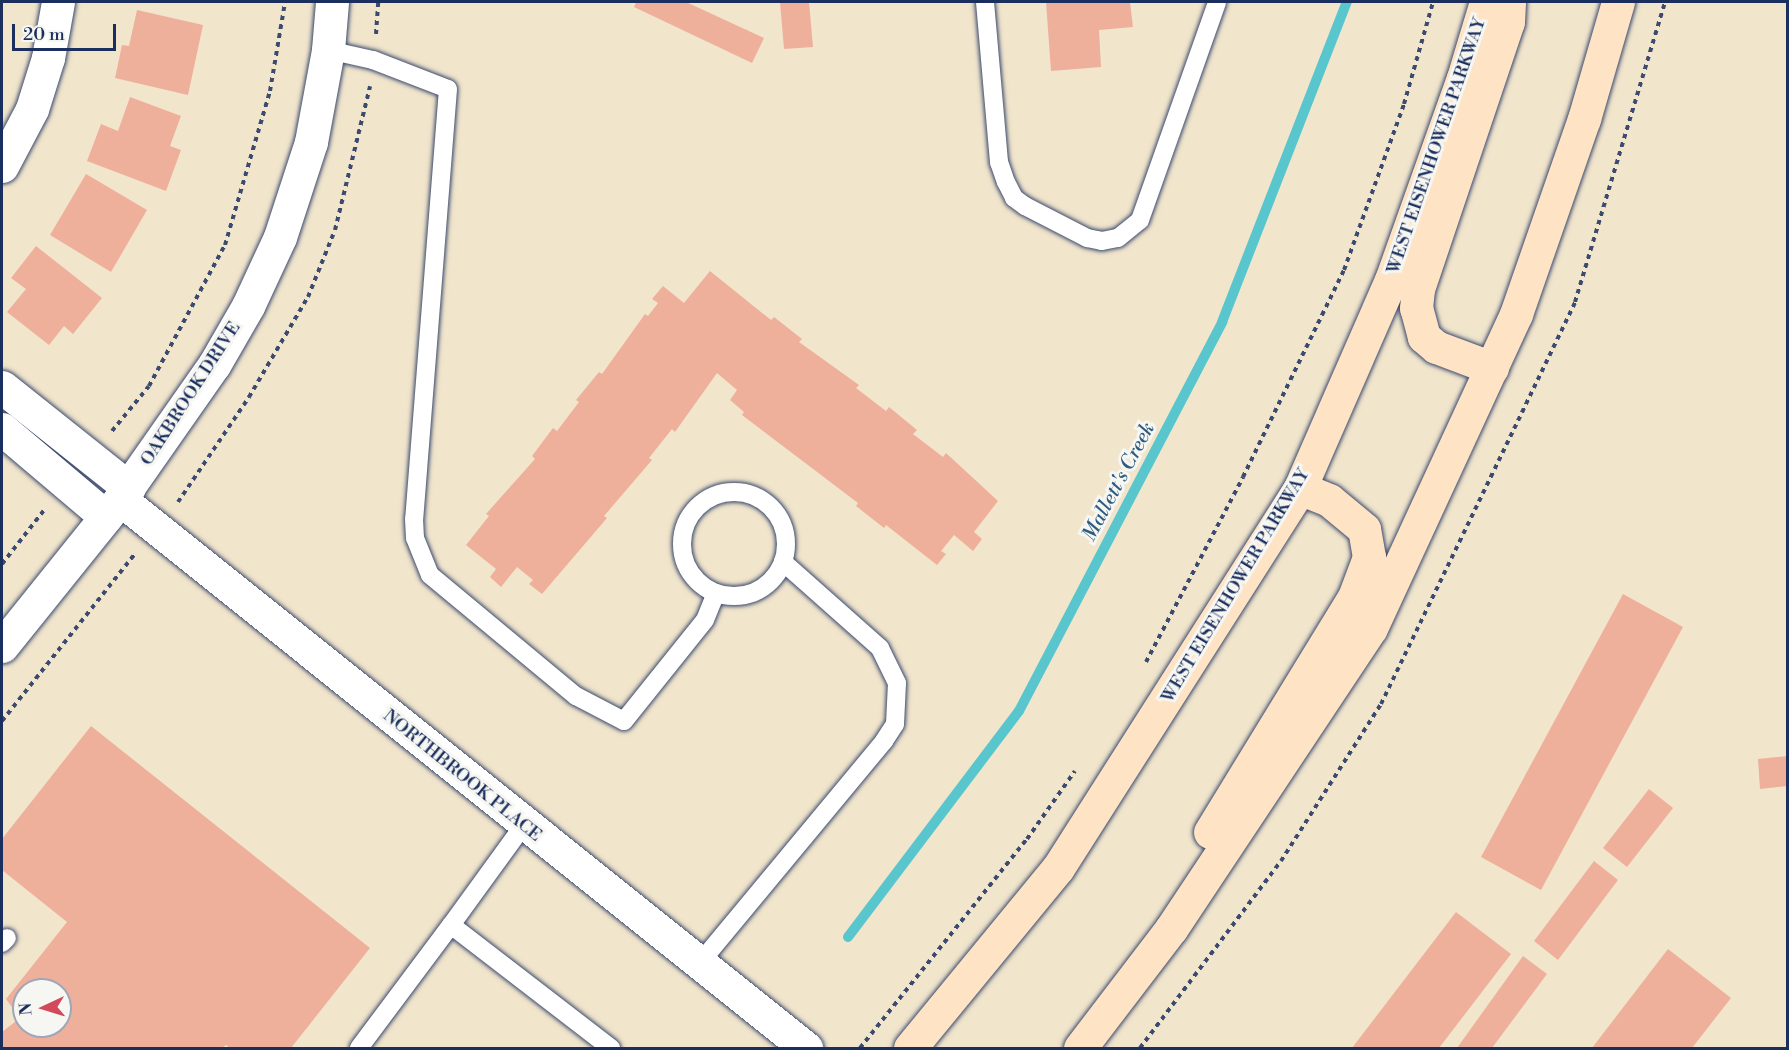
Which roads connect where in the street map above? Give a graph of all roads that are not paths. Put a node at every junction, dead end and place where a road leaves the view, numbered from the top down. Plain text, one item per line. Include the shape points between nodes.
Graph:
1 (58, 2) edge
2 (332, 2) edge
3 (985, 2) edge
4 (1216, 2) edge
5 (1486, 2) edge
6 (1509, 2) edge
7 (1618, 2) edge
8 (328, 50) junction
9 (2, 166) edge
10 (1492, 368) junction
11 (2, 387) edge
12 (2, 429) edge
13 (1300, 488) junction
14 (119, 501) junction
15 (783, 562) junction
16 (716, 593) junction
17 (2, 646) edge
18 (523, 826) junction
19 (451, 925) junction
20 (1171, 929) junction
21 (699, 964) junction
22 (359, 1048) edge
23 (611, 1048) edge
24 (806, 1048) edge
25 (910, 1048) edge
26 (1080, 1048) edge

1 - 9 street via 48,58 32,110
2 - 8 street, OAKBROOK DRIVE
3 - 4 lane via 999,162 1005,182 1014,198 1025,206 1087,238 1102,241 1118,238 1140,220
5 - 13 main road, WEST EISENHOWER PARKWAY via 1464,78 1391,279
6 - 10 main road via 1508,22 1418,289 1416,308 1424,337 1436,347
7 - 10 main road via 1584,119 1516,314
8 - 14 street, OAKBROOK DRIVE via 310,142 280,237 248,306 214,365
8 - 16 lane via 373,60 448,89 414,519 415,538 430,575 576,696 624,721 705,620
10 - 20 main road via 1371,628
11 - 14 street, NORTHBROOK PLACE
12 - 14 street, NORTHBROOK PLACE
13 - 20 main road via 1329,500 1364,529 1369,557 1354,597 1191,862
13 - 25 main road, WEST EISENHOWER PARKWAY via 1058,868
14 - 17 street, OAKBROOK DRIVE
14 - 18 street, NORTHBROOK PLACE
15 - 16 lane via 772,580 756,592 736,596
15 - 16 lane via 786,542 782,522 769,505 752,494 732,491 712,496 695,508 684,525 681,546 686,566 698,582
15 - 21 lane via 880,648 897,683 895,724
18 - 19 lane
18 - 21 street, NORTHBROOK PLACE
19 - 22 lane
19 - 23 lane
20 - 26 main road
21 - 24 street, NORTHBROOK PLACE

